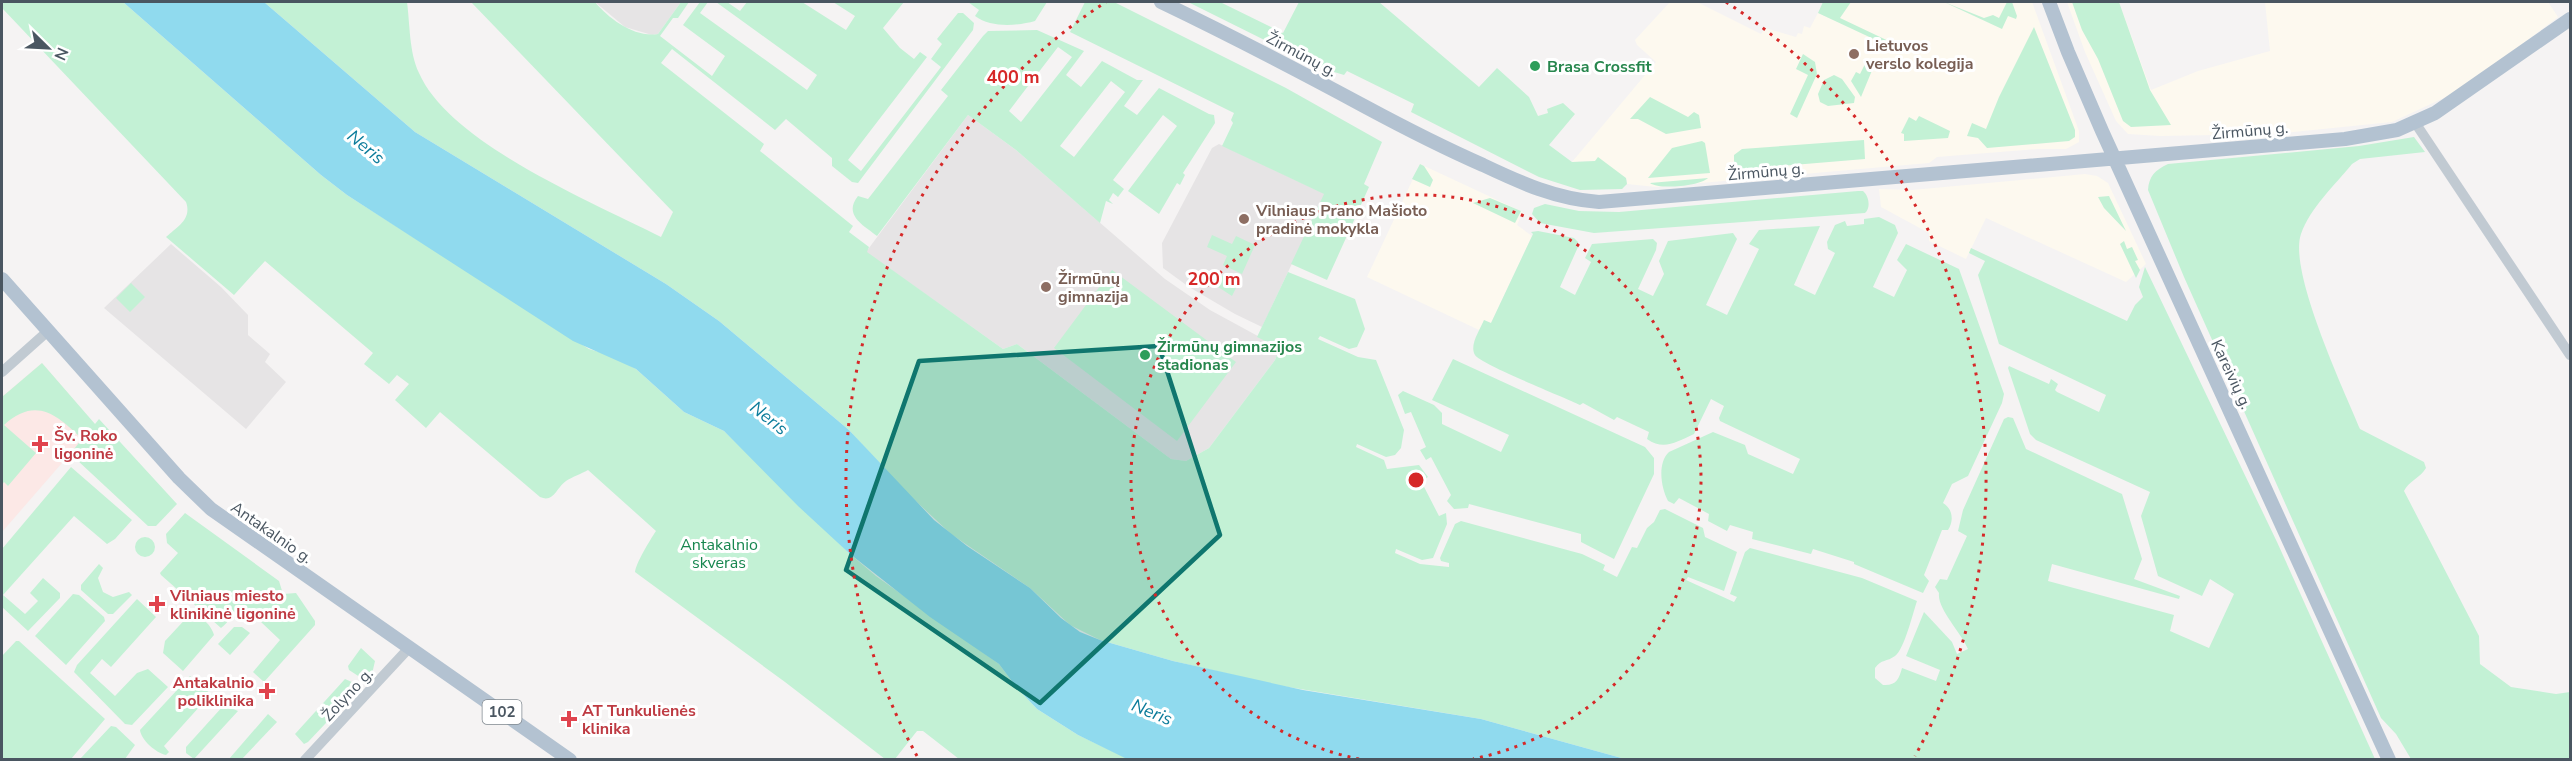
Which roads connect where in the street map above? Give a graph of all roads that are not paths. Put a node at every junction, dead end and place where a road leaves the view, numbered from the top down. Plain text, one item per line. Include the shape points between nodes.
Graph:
1 (1161, 2) edge
2 (2049, 2) edge
3 (2571, 19) edge
4 (2416, 124) junction
5 (2117, 158) junction
6 (2, 279) edge
7 (48, 332) junction
8 (2571, 355) edge
9 (2, 372) edge
10 (409, 648) junction
11 (305, 759) edge
12 (570, 759) edge
13 (2389, 759) edge

1 - 5 main road, Žirmūnų g. via 1422,137 1537,190 1569,199 1627,200
2 - 5 main road, Kareivių g.
3 - 4 main road, Žirmūnų g.
4 - 5 main road, Žirmūnų g. via 2345,139
4 - 8 street
5 - 13 main road, Kareivių g.
6 - 7 main road, Antakalnio g. / 102
7 - 9 street
7 - 10 main road, Antakalnio g. / 102 via 211,509
10 - 11 street, Žolyno g.
10 - 12 main road, Antakalnio g. / 102

